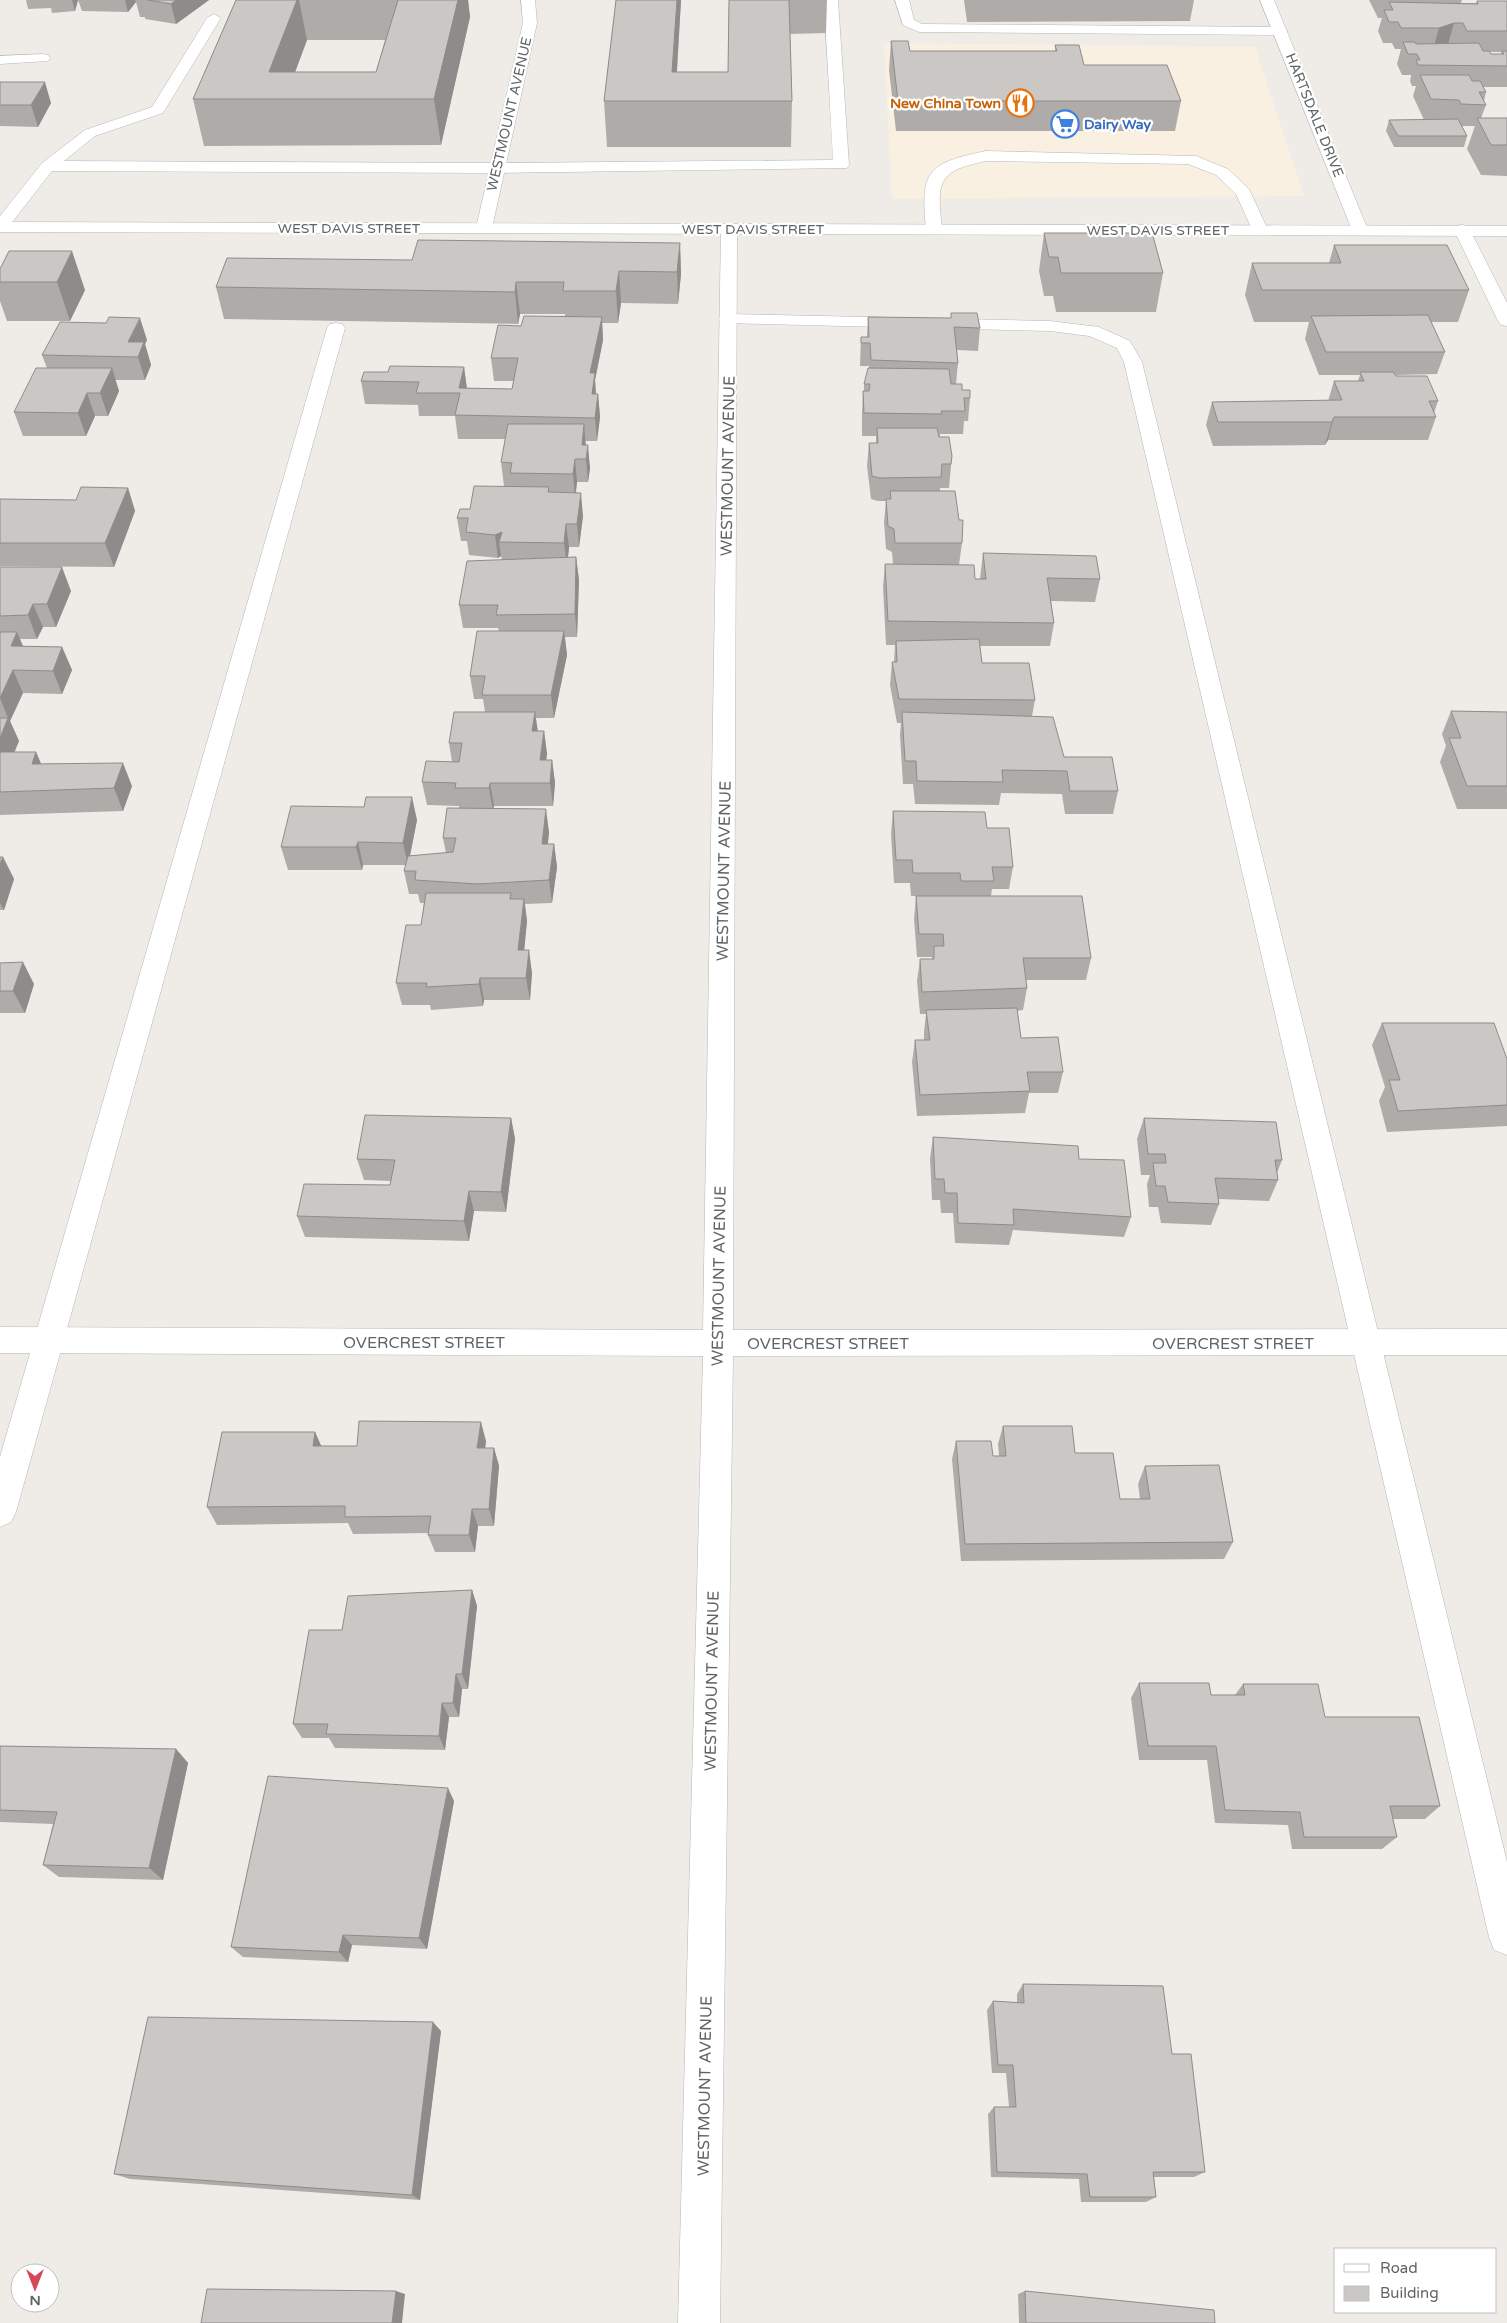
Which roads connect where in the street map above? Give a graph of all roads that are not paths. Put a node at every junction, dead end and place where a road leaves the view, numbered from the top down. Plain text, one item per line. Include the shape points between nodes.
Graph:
1 (528, 0) edge
2 (831, 0) edge
3 (902, 0) edge
4 (1267, 0) edge
5 (214, 18) dead end
6 (1281, 30) junction
7 (43, 58) dead end
8 (0, 60) edge
9 (48, 166) junction
10 (497, 168) junction
11 (0, 227) edge
12 (484, 228) junction
13 (729, 229) junction
14 (934, 229) junction
15 (1260, 230) junction
16 (1360, 230) junction
17 (1462, 230) junction
18 (1507, 231) edge
19 (728, 319) junction
20 (1507, 321) edge
21 (336, 328) edge
22 (0, 1340) edge
23 (49, 1340) junction
24 (1364, 1342) junction
25 (1507, 1342) edge
26 (718, 1343) junction
27 (0, 1512) edge
28 (1507, 1938) edge
29 (699, 2323) edge

1 - 10 street, WESTMOUNT AVENUE via 530,23
2 - 10 street via 841,165
3 - 6 street via 908,22 919,28
4 - 6 street, HARTSDALE DRIVE
5 - 9 street via 158,110 90,133
6 - 16 street, HARTSDALE DRIVE
7 - 8 street
9 - 10 street
9 - 11 street
10 - 12 street, WESTMOUNT AVENUE
11 - 12 street, WEST DAVIS STREET
12 - 13 street, WEST DAVIS STREET
13 - 14 street, WEST DAVIS STREET
13 - 19 street, WESTMOUNT AVENUE
14 - 15 street, WEST DAVIS STREET
14 - 15 street via 932,189 936,177 958,162 986,156 1190,160 1222,172 1243,192
15 - 16 street, WEST DAVIS STREET
16 - 17 street, WEST DAVIS STREET
17 - 18 street, WEST DAVIS STREET
17 - 20 street
19 - 24 street via 1050,326 1093,331 1124,345 1133,362
19 - 26 street, WESTMOUNT AVENUE
21 - 23 street
22 - 23 street, OVERCREST STREET
23 - 26 street, OVERCREST STREET
23 - 27 street
24 - 25 street, OVERCREST STREET
24 - 26 street, OVERCREST STREET
24 - 28 street
26 - 29 street, WESTMOUNT AVENUE

